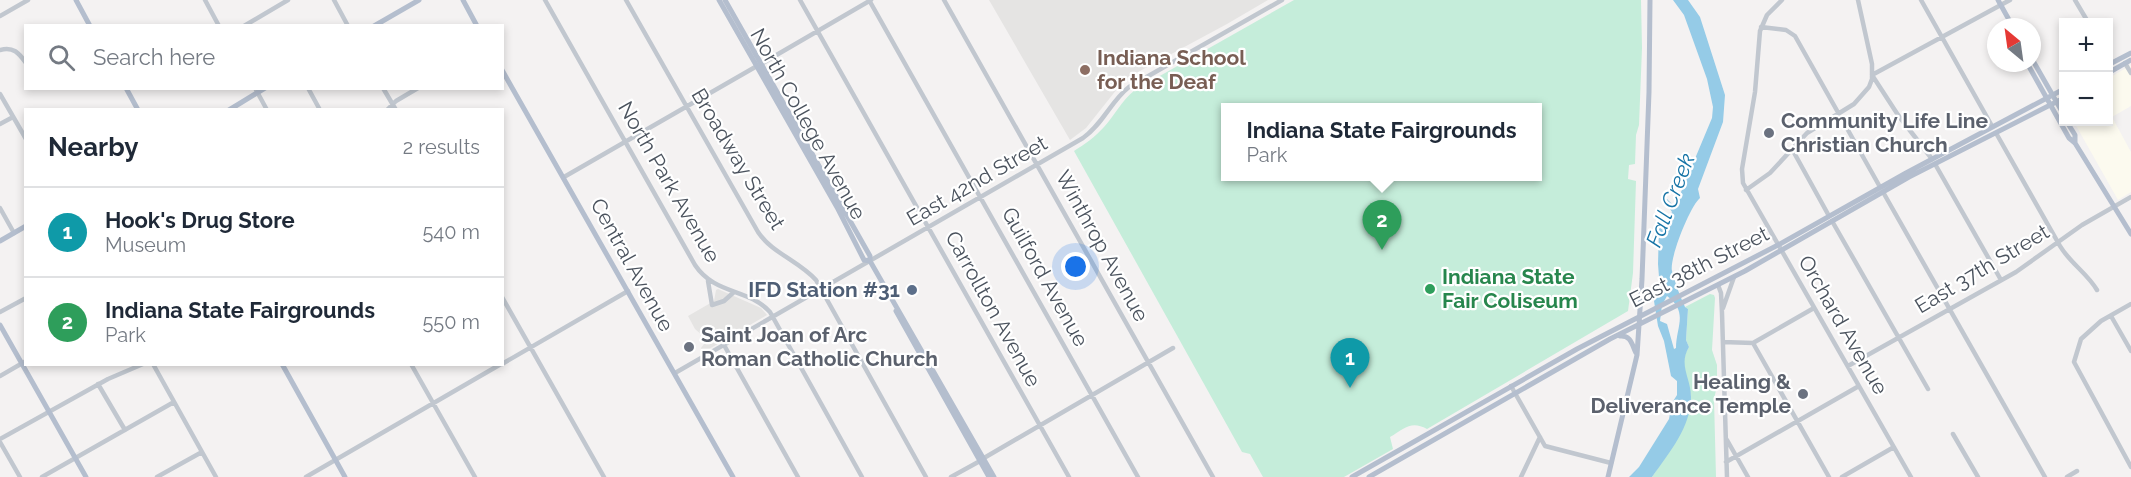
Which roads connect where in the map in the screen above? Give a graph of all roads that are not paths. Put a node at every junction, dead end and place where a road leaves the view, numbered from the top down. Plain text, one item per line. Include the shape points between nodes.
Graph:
1 (28, 0) edge
2 (76, 0) edge
3 (205, 0) edge
4 (288, 0) edge
5 (334, 0) edge
6 (418, 0) edge
7 (463, 0) edge
8 (545, 0) edge
9 (626, 0) edge
10 (719, 0) edge
11 (725, 0) edge
12 (800, 0) edge
13 (870, 0) edge
14 (944, 0) edge
15 (1282, 0) edge
16 (1650, 0) edge
17 (1782, 0) edge
18 (1858, 0) edge
19 (1921, 0) edge
20 (2010, 0) edge
21 (2075, 0) edge
22 (2000, 2) edge
23 (0, 16) edge
24 (2008, 18) edge
25 (2086, 18) edge
26 (89, 24) edge
27 (218, 24) edge
28 (247, 24) edge
29 (347, 24) edge
30 (377, 24) edge
31 (476, 24) edge
32 (1761, 27) junction
33 (817, 31) junction
34 (1942, 38) junction
35 (0, 50) edge
36 (2131, 53) edge
37 (24, 60) edge
38 (2113, 61) edge
39 (2128, 62) edge
40 (759, 65) junction
41 (2032, 72) edge
42 (2039, 72) edge
43 (2111, 72) edge
44 (504, 73) edge
45 (2131, 73) edge
46 (1872, 75) junction
47 (127, 90) edge
48 (309, 90) edge
49 (384, 90) edge
50 (415, 90) edge
51 (256, 91) edge
52 (2059, 91) edge
53 (0, 94) edge
54 (2052, 94) junction
55 (2046, 98) junction
56 (2059, 100) edge
57 (2056, 102) junction
58 (2050, 105) junction
59 (686, 106) junction
60 (394, 107) edge
61 (2059, 107) edge
62 (137, 108) edge
63 (232, 108) edge
64 (266, 108) edge
65 (319, 108) edge
66 (1839, 114) junction
67 (13, 117) junction
68 (0, 124) edge
69 (1992, 126) junction
70 (2069, 126) edge
71 (1996, 132) junction
72 (24, 136) edge
73 (625, 142) junction
74 (2075, 143) junction
75 (1792, 149) junction
76 (1934, 161) junction
77 (1038, 165) junction
78 (564, 177) junction
79 (1746, 190) junction
80 (1882, 190) junction
81 (981, 197) junction
82 (2131, 197) edge
83 (2114, 207) junction
84 (0, 208) edge
85 (1831, 218) junction
86 (24, 227) edge
87 (929, 227) junction
88 (14, 233) junction
89 (2131, 234) edge
90 (0, 241) edge
91 (2058, 243) junction
92 (1780, 248) junction
93 (870, 261) junction
94 (1734, 277) junction
95 (2001, 280) junction
96 (708, 281) junction
97 (1718, 285) junction
98 (821, 289) junction
99 (2097, 290) dead end
100 (628, 291) junction
101 (734, 292) junction
102 (24, 299) edge
103 (504, 300) edge
104 (2131, 304) edge
105 (1814, 308) junction
106 (1950, 309) junction
107 (1722, 310) junction
108 (0, 312) edge
109 (1639, 316) junction
110 (2111, 316) junction
111 (772, 317) junction
112 (0, 325) edge
113 (1639, 325) junction
114 (1899, 338) junction
115 (1610, 339) junction
116 (1723, 342) junction
117 (1754, 343) junction
118 (724, 345) junction
119 (531, 347) junction
120 (1173, 348) dead end
121 (2131, 351) edge
122 (1637, 355) junction
123 (24, 362) edge
124 (1149, 362) junction
125 (504, 363) edge
126 (26, 366) edge
127 (138, 366) edge
128 (154, 366) edge
129 (283, 366) edge
130 (412, 366) edge
131 (499, 366) edge
132 (1848, 366) junction
133 (675, 373) junction
134 (0, 376) edge
135 (98, 384) junction
136 (1859, 386) junction
137 (1511, 387) junction
138 (1928, 389) dead end
139 (1515, 394) junction
140 (1092, 395) junction
141 (174, 402) junction
142 (433, 404) junction
143 (49, 411) junction
144 (1798, 422) junction
145 (1040, 425) junction
146 (125, 430) junction
147 (1953, 434) dead end
148 (1540, 437) junction
149 (1725, 438) junction
150 (0, 441) edge
151 (1410, 444) junction
152 (1894, 447) junction
153 (1414, 451) junction
154 (202, 452) junction
155 (1736, 456) junction
156 (75, 458) junction
157 (335, 459) junction
158 (982, 460) junction
159 (1726, 462) junction
160 (1611, 463) junction
161 (2131, 467) edge
162 (2077, 471) dead end
163 (20, 477) edge
164 (42, 477) edge
165 (86, 477) edge
166 (157, 477) edge
167 (216, 477) edge
168 (306, 477) edge
169 (345, 477) edge
170 (475, 477) edge
171 (604, 477) edge
172 (732, 477) edge
173 (798, 477) edge
174 (862, 477) edge
175 (926, 477) edge
176 (951, 477) edge
177 (989, 477) edge
178 (994, 477) edge
179 (1069, 477) edge
180 (1138, 477) edge
181 (1213, 477) edge
182 (1352, 477) edge
183 (1369, 477) edge
184 (1521, 477) edge
185 (1608, 477) edge
186 (1726, 477) edge
187 (1748, 477) edge
188 (1829, 477) edge
189 (1842, 477) edge
190 (1911, 477) edge
191 (1978, 477) edge
192 (2045, 477) edge
193 (2067, 477) edge

1 - 23 street
2 - 26 main road
3 - 27 street
4 - 28 street
5 - 29 street
6 - 30 main road
7 - 31 main road
8 - 73 street, North Park Avenue
9 - 59 street, Broadway Street
10 - 40 main road, North College Avenue
11 - 40 main road, North College Avenue
12 - 33 street, Carrollton Avenue
13 - 33 street
13 - 81 street, Guilford Avenue
14 - 77 street, Winthrop Avenue
15 - 77 street, East 42nd Street via 1133,84 1090,133
16 - 109 main road
17 - 32 street
18 - 46 street
19 - 34 street
20 - 22 street
21 - 25 street
22 - 24 main road
22 - 34 street
32 - 66 street via 1794,35
32 - 79 street via 1742,172
33 - 40 street
33 - 87 street, Carrollton Avenue
34 - 46 street
34 - 69 street
35 - 37 street via 16,50
36 - 38 main road
39 - 43 main road
39 - 45 street
40 - 59 street
40 - 93 main road, North College Avenue via 864,260
41 - 55 main road
42 - 54 main road
44 - 78 main road, Central Avenue
46 - 66 street via 1862,97
46 - 76 street
47 - 62 main road
48 - 65 street
49 - 60 street
50 - 60 street
51 - 63 main road
51 - 64 street
52 - 54 main road, East 38th Street
53 - 67 street
54 - 55 main road, East 38th Street
54 - 57 main road
55 - 58 main road
55 - 69 main road, East 38th Street
56 - 57 main road, East 38th Street
57 - 58 main road, East 38th Street
57 - 61 main road
58 - 71 main road, East 38th Street
58 - 74 main road
59 - 73 street
59 - 98 street, Broadway Street via 760,235 808,272
66 - 75 street via 1811,130
66 - 80 street
67 - 68 street
67 - 72 street
69 - 76 main road, East 38th Street
70 - 74 main road
71 - 76 main road, East 38th Street
71 - 91 street
73 - 78 street
73 - 96 street, North Park Avenue
74 - 83 main road
75 - 79 street via 1770,173
75 - 85 street
76 - 80 main road, East 38th Street
76 - 95 street
77 - 81 street, East 42nd Street
77 - 124 street, Winthrop Avenue
78 - 100 main road, Central Avenue
79 - 92 street, Orchard Avenue
80 - 85 main road, East 38th Street
80 - 106 street
81 - 87 street, East 42nd Street
81 - 140 street, Guilford Avenue
82 - 83 street, East 37th Street
83 - 89 main road
83 - 91 street, East 37th Street
84 - 88 street
85 - 92 main road, East 38th Street
85 - 114 street
86 - 88 main road
87 - 93 street, East 42nd Street
87 - 145 street, Carrollton Avenue
88 - 90 main road
91 - 95 street, East 37th Street
91 - 99 street
92 - 94 main road, East 38th Street
92 - 105 street, Orchard Avenue
92 - 109 main road, East 38th Street
93 - 98 street, East 42nd Street
93 - 158 main road, North College Avenue
94 - 97 main road, East 38th Street
94 - 107 street
95 - 106 street, East 37th Street
96 - 101 street, North Park Avenue
96 - 101 street via 712,304 724,301
97 - 107 street
97 - 113 main road, East 38th Street
98 - 111 street, East 42nd Street
98 - 175 street, Broadway Street
100 - 119 street
100 - 133 main road, Central Avenue
101 - 111 street, North Park Avenue via 761,304
102 - 108 street
103 - 119 street
104 - 110 street
105 - 117 street
105 - 132 street, Orchard Avenue
106 - 114 street, East 37th Street
106 - 192 street
107 - 116 street
109 - 113 main road
109 - 137 main road, East 38th Street
110 - 121 street
110 - 161 street via 2081,339 2074,366
111 - 118 street, East 42nd Street
111 - 174 street, North Park Avenue
112 - 123 main road
113 - 115 main road, East 38th Street
113 - 122 main road
114 - 132 street, East 37th Street
114 - 138 street
115 - 122 main road via 1628,337
115 - 139 main road, East 38th Street
116 - 117 street
116 - 149 street
117 - 144 street
118 - 133 street, East 42nd Street
118 - 173 street
119 - 125 street
119 - 171 street
120 - 124 street
122 - 160 main road
123 - 134 street
124 - 140 street
124 - 181 street, Winthrop Avenue
126 - 143 main road
127 - 135 street
128 - 141 street
129 - 157 main road
130 - 142 street
131 - 142 street
132 - 136 street, Orchard Avenue
133 - 172 main road, Central Avenue
135 - 143 street
135 - 146 street
136 - 144 street
136 - 152 street, Orchard Avenue
137 - 139 street
137 - 151 main road, East 38th Street
139 - 148 street
139 - 153 main road, East 38th Street
140 - 145 street
140 - 180 street, Guilford Avenue
141 - 146 street
141 - 154 street
142 - 157 street
142 - 170 street
143 - 150 street
143 - 156 main road
144 - 155 street
144 - 188 street
145 - 158 street
145 - 179 street, Carrollton Avenue
146 - 156 street
147 - 191 street
148 - 160 street via 1548,448
148 - 184 street
149 - 155 street
149 - 159 street
150 - 163 street
151 - 153 street
151 - 182 main road, East 38th Street
152 - 189 street
152 - 190 street, Orchard Avenue
153 - 183 main road, East 38th Street
154 - 166 street
154 - 167 street
155 - 159 street
155 - 187 street
156 - 164 street
156 - 165 main road
157 - 168 street
157 - 169 main road
158 - 176 street
158 - 177 main road, North College Avenue
158 - 178 main road, North College Avenue
159 - 186 street
160 - 185 main road
162 - 193 street

